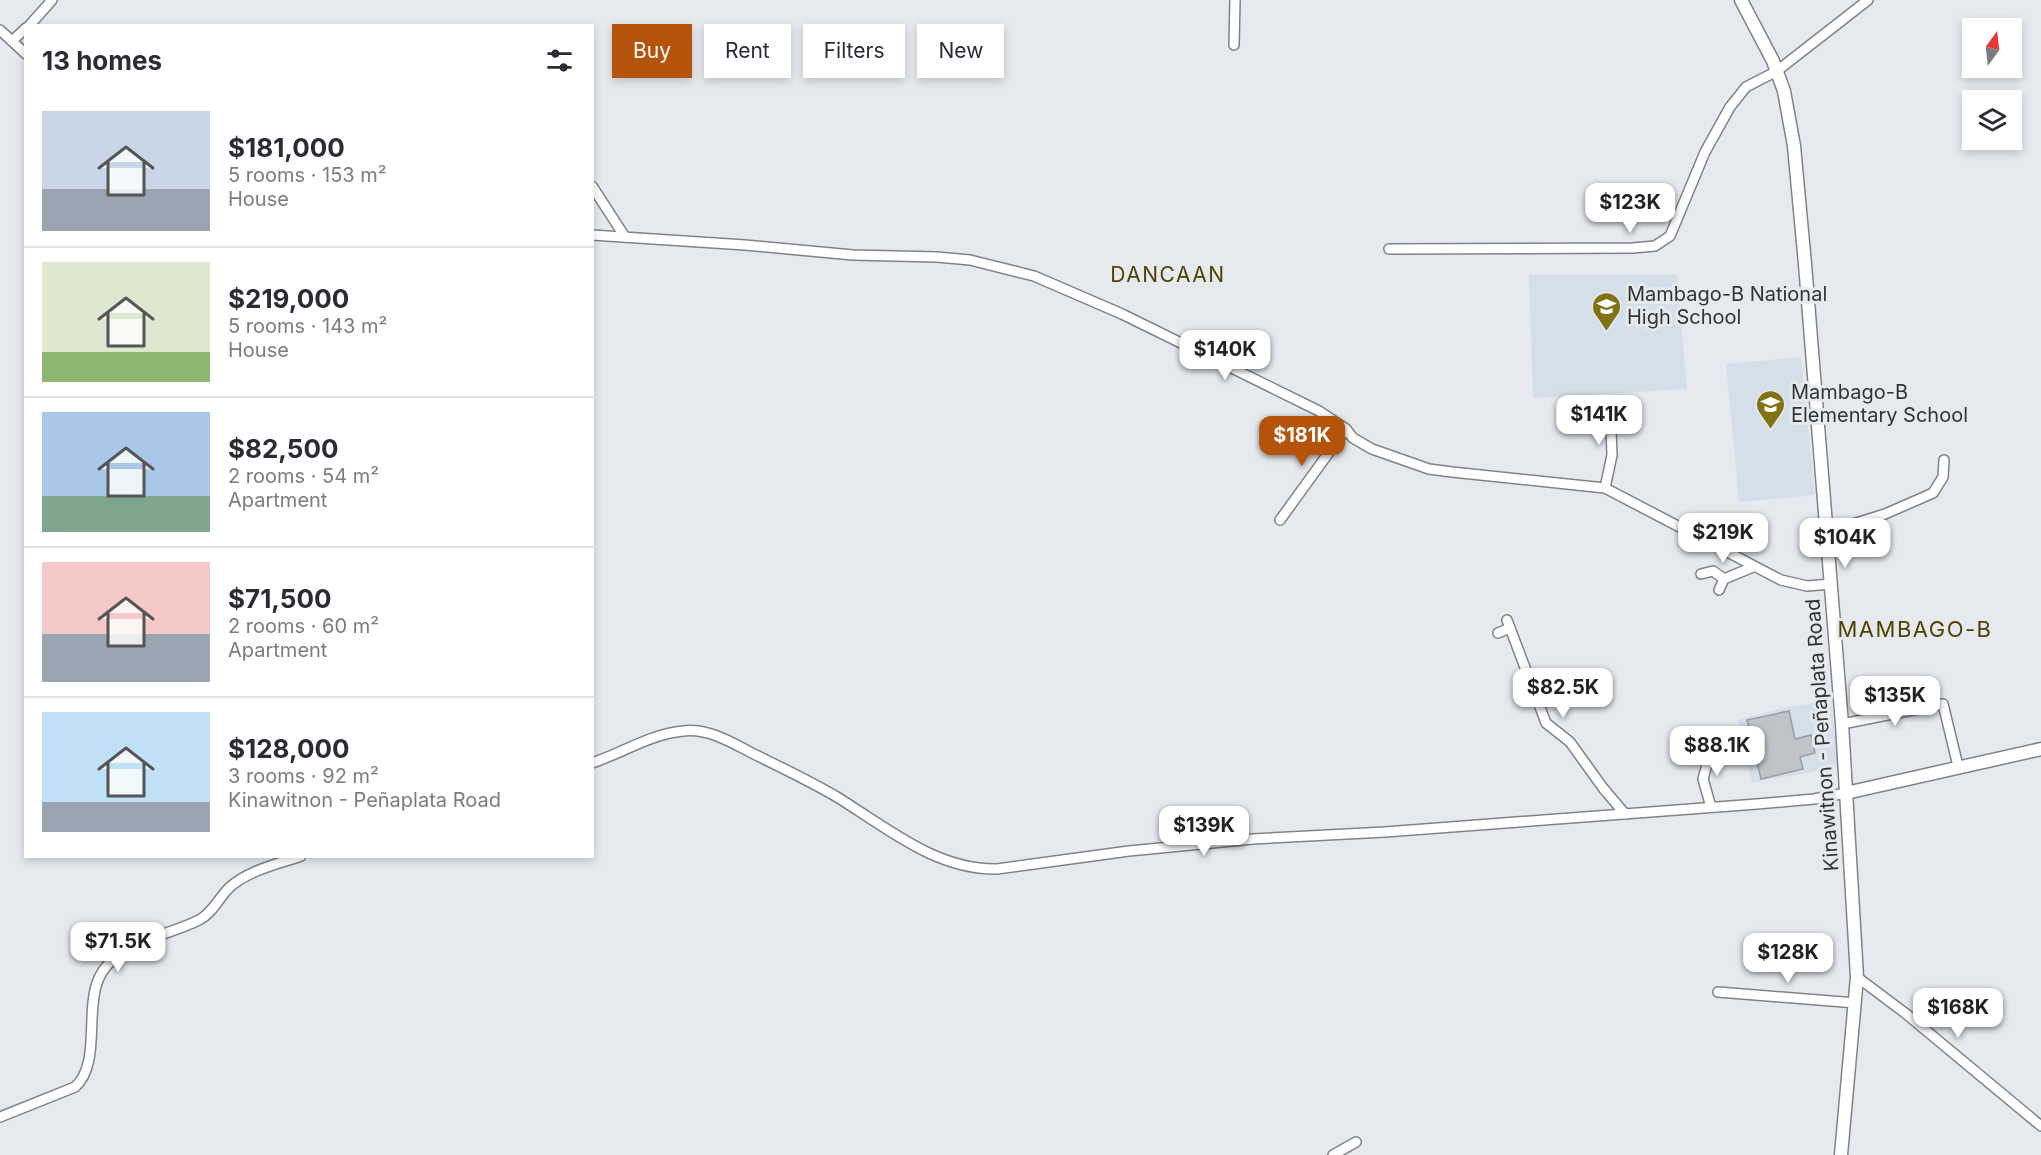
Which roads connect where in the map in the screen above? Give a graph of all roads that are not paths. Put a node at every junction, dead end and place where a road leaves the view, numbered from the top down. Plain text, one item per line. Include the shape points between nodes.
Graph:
1 (52, 0) edge
2 (1235, 0) edge
3 (1742, 0) edge
4 (1868, 0) edge
5 (30, 24) edge
6 (0, 30) edge
7 (24, 30) edge
8 (12, 41) junction
9 (1234, 45) dead end
10 (24, 52) edge
11 (1777, 71) junction
12 (594, 189) edge
13 (594, 235) edge
14 (625, 237) junction
15 (1389, 249) dead end
16 (1610, 405) dead end
17 (1346, 429) junction
18 (1944, 460) dead end
19 (1605, 488) junction
20 (1280, 520) dead end
21 (1827, 532) junction
22 (1753, 567) junction
23 (1701, 574) dead end
24 (1724, 579) junction
25 (1831, 584) junction
26 (1719, 590) dead end
27 (1498, 633) dead end
28 (1842, 724) junction
29 (1712, 746) dead end
30 (2041, 749) edge
31 (594, 762) edge
32 (1958, 766) junction
33 (1846, 793) junction
34 (1711, 807) junction
35 (1625, 814) junction
36 (296, 858) edge
37 (1857, 977) junction
38 (1718, 992) dead end
39 (1856, 1003) junction
40 (0, 1117) edge
41 (2041, 1126) edge
42 (1356, 1142) dead end
43 (1333, 1155) edge
44 (1841, 1155) edge

1 - 5 street
2 - 9 street
3 - 11 street, Kinawitnon - Peñaplata Road
4 - 11 street
6 - 8 street
7 - 8 street
8 - 10 street
11 - 15 street via 1746,87 1730,107 1697,169 1670,236 1655,246
11 - 21 street, Kinawitnon - Peñaplata Road via 1794,146
12 - 14 street
13 - 14 street
14 - 17 street via 853,255 937,257 1034,276 1122,314 1319,411
16 - 19 street via 1612,455
17 - 19 street via 1372,449 1430,469
17 - 20 street
18 - 21 street via 1943,477 1933,493 1885,514
19 - 22 street
21 - 25 street, Kinawitnon - Peñaplata Road
22 - 24 street
22 - 25 street via 1791,584
23 - 24 street via 1713,571
24 - 26 street
25 - 28 street, Kinawitnon - Peñaplata Road
27 - 35 street via 1508,624 1546,723 1570,742
28 - 32 street via 1943,704
28 - 33 street, Kinawitnon - Peñaplata Road
29 - 34 street via 1703,779
30 - 32 street
31 - 35 street via 684,730 720,737 812,783 940,859 977,869 1253,839
32 - 33 street
33 - 34 street
33 - 37 street, Kinawitnon - Peñaplata Road
34 - 35 street
36 - 40 street via 239,880 202,919 114,958 97,982 83,1080 75,1087
37 - 39 street, Kinawitnon - Peñaplata Road
37 - 41 street
38 - 39 street
39 - 44 street, Kinawitnon - Peñaplata Road
42 - 43 street

